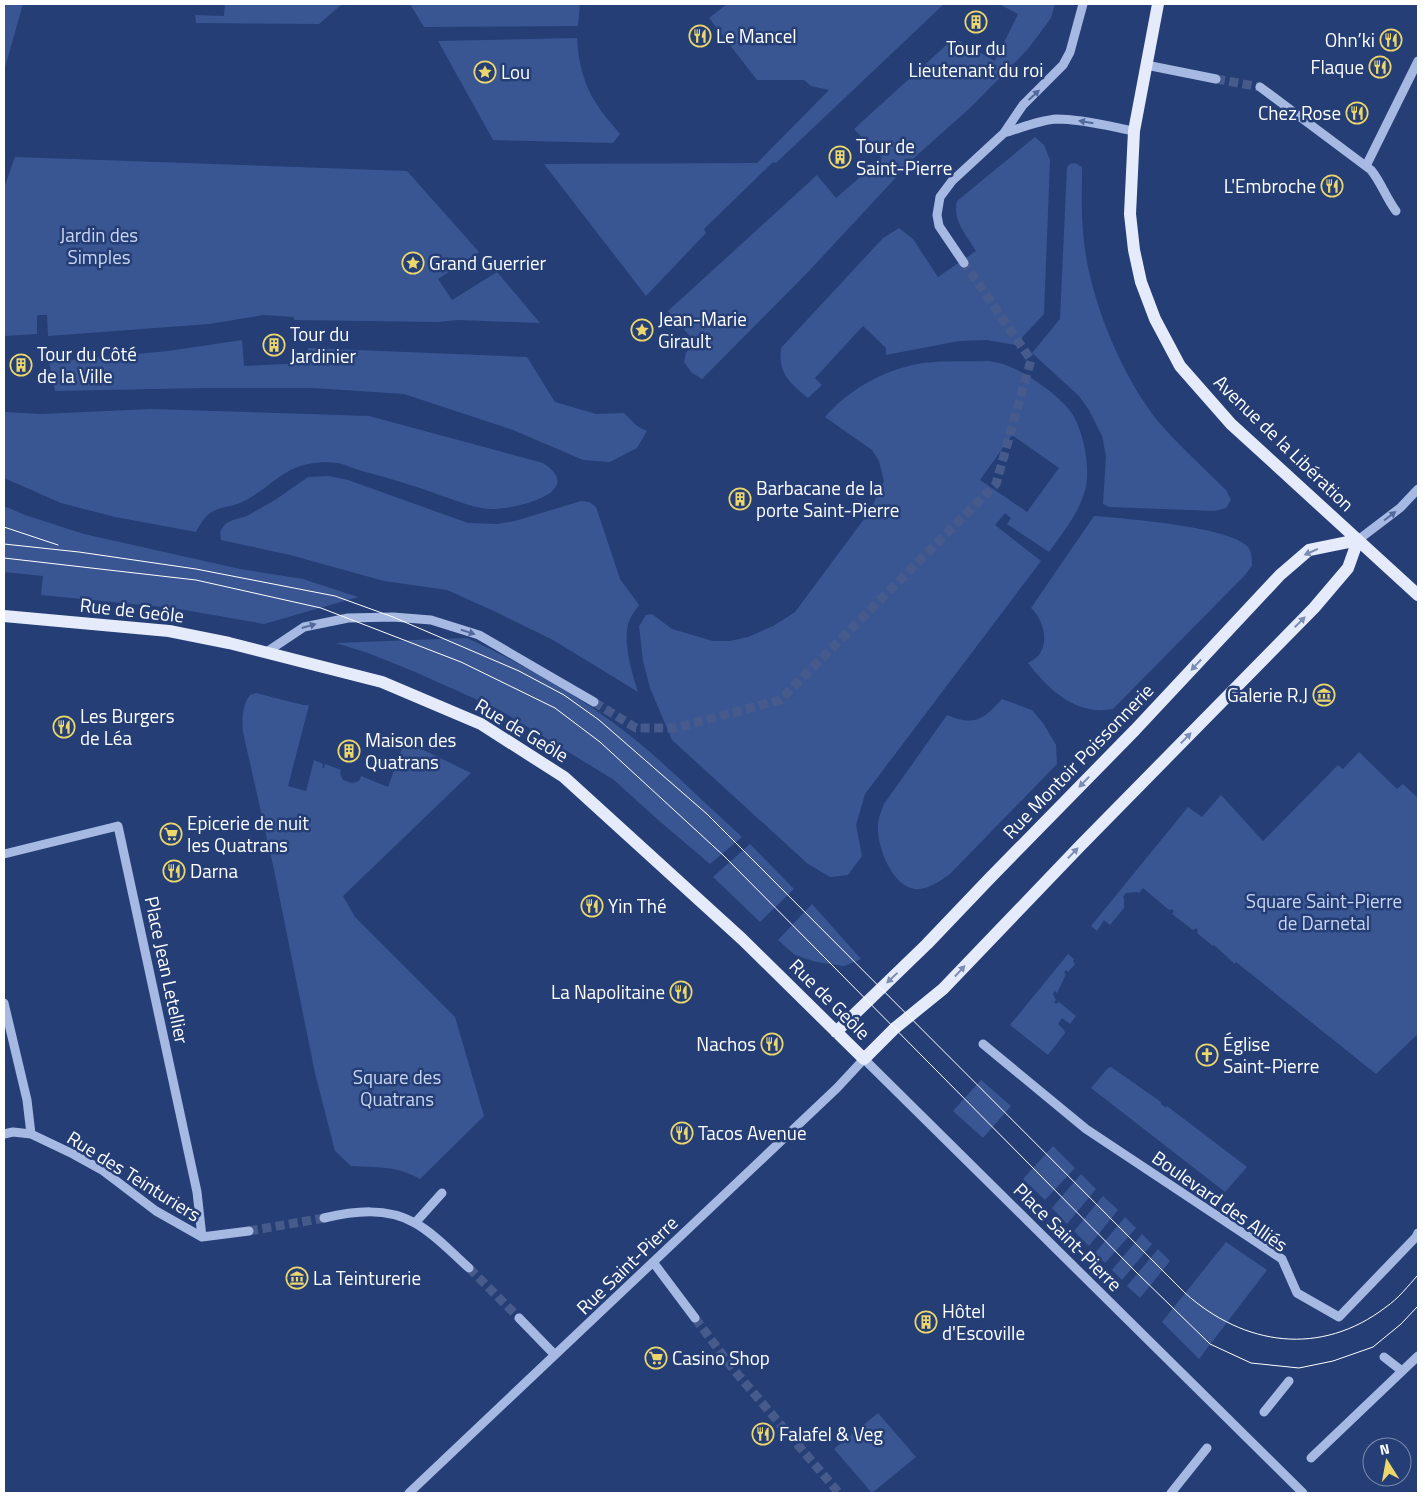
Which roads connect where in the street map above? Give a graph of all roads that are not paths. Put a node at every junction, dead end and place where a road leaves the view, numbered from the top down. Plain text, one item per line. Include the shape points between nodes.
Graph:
1 (1082, 4) edge
2 (1158, 4) edge
3 (1418, 61) edge
4 (1146, 65) junction
5 (1216, 79) tunnel mouth
6 (1260, 87) tunnel mouth
7 (1134, 130) junction
8 (1004, 133) junction
9 (1366, 166) junction
10 (1396, 211) dead end
11 (964, 264) tunnel mouth
12 (1418, 489) edge
13 (1358, 540) junction
14 (1418, 595) edge
15 (4, 616) edge
16 (268, 651) junction
17 (594, 702) tunnel mouth
18 (4, 854) edge
19 (4, 1003) edge
20 (836, 1032) junction
21 (983, 1044) dead end
22 (864, 1059) junction
23 (4, 1134) edge
24 (31, 1134) junction
25 (442, 1193) dead end
26 (324, 1218) tunnel mouth
27 (419, 1226) junction
28 (249, 1232) tunnel mouth
29 (1418, 1233) edge
30 (202, 1237) junction
31 (653, 1262) junction
32 (468, 1268) tunnel mouth
33 (519, 1318) tunnel mouth
34 (695, 1318) tunnel mouth
35 (555, 1355) junction
36 (1418, 1356) edge
37 (1384, 1357) dead end
38 (1402, 1372) junction
39 (1289, 1381) dead end
40 (1264, 1412) dead end
41 (1207, 1448) dead end
42 (1311, 1458) dead end
43 (409, 1493) edge
44 (1171, 1493) edge
45 (1303, 1493) edge

8 -> 1 street via 1023,106 1063,65 1070,52
2 - 4 main road, Avenue de la Libération
3 - 9 street
4 - 5 street
4 - 7 main road, Avenue de la Libération
6 - 9 street
7 -> 8 street via 1055,119
7 - 13 main road, Avenue de la Libération via 1130,214 1134,250 1141,282 1167,344 1180,366 1231,424
8 - 11 street via 952,181 940,197 939,226
9 - 10 street via 1378,178
13 -> 12 street, Rue Montoir Poissonnerie via 1400,508
13 - 14 main road, Avenue de la Libération
13 -> 20 main road, Rue Montoir Poissonnerie via 1309,550 1280,575 928,944
22 -> 13 main road via 894,1028 943,989 1314,608 1348,568
15 - 16 main road, Rue de Geôle via 170,631
16 -> 17 street via 304,627 348,618 431,620 479,635
16 - 20 main road, Rue de Geôle via 400,689 481,724 564,777 735,933
18 - 30 street, Place Jean Letellier via 118,826 196,1182
19 - 24 street via 27,1100
20 - 22 main road, Rue de Geôle
21 - 29 street, Boulevard des Alliés via 1086,1129 1282,1259 1297,1292 1339,1318
22 - 31 street, Rue Saint-Pierre
22 - 45 street, Place Saint-Pierre
23 - 24 street, Rue des Teinturiers
24 - 30 street, Rue des Teinturiers via 102,1170 156,1211
25 - 27 street
26 - 27 street via 364,1211 383,1212
27 - 32 street
28 - 30 street, Rue des Teinturiers
31 - 34 street
31 - 35 street, Rue Saint-Pierre
33 - 35 street
35 - 43 street, Rue Saint-Pierre
36 - 38 street
37 - 38 street
38 - 42 street
39 - 40 street
41 - 44 street

